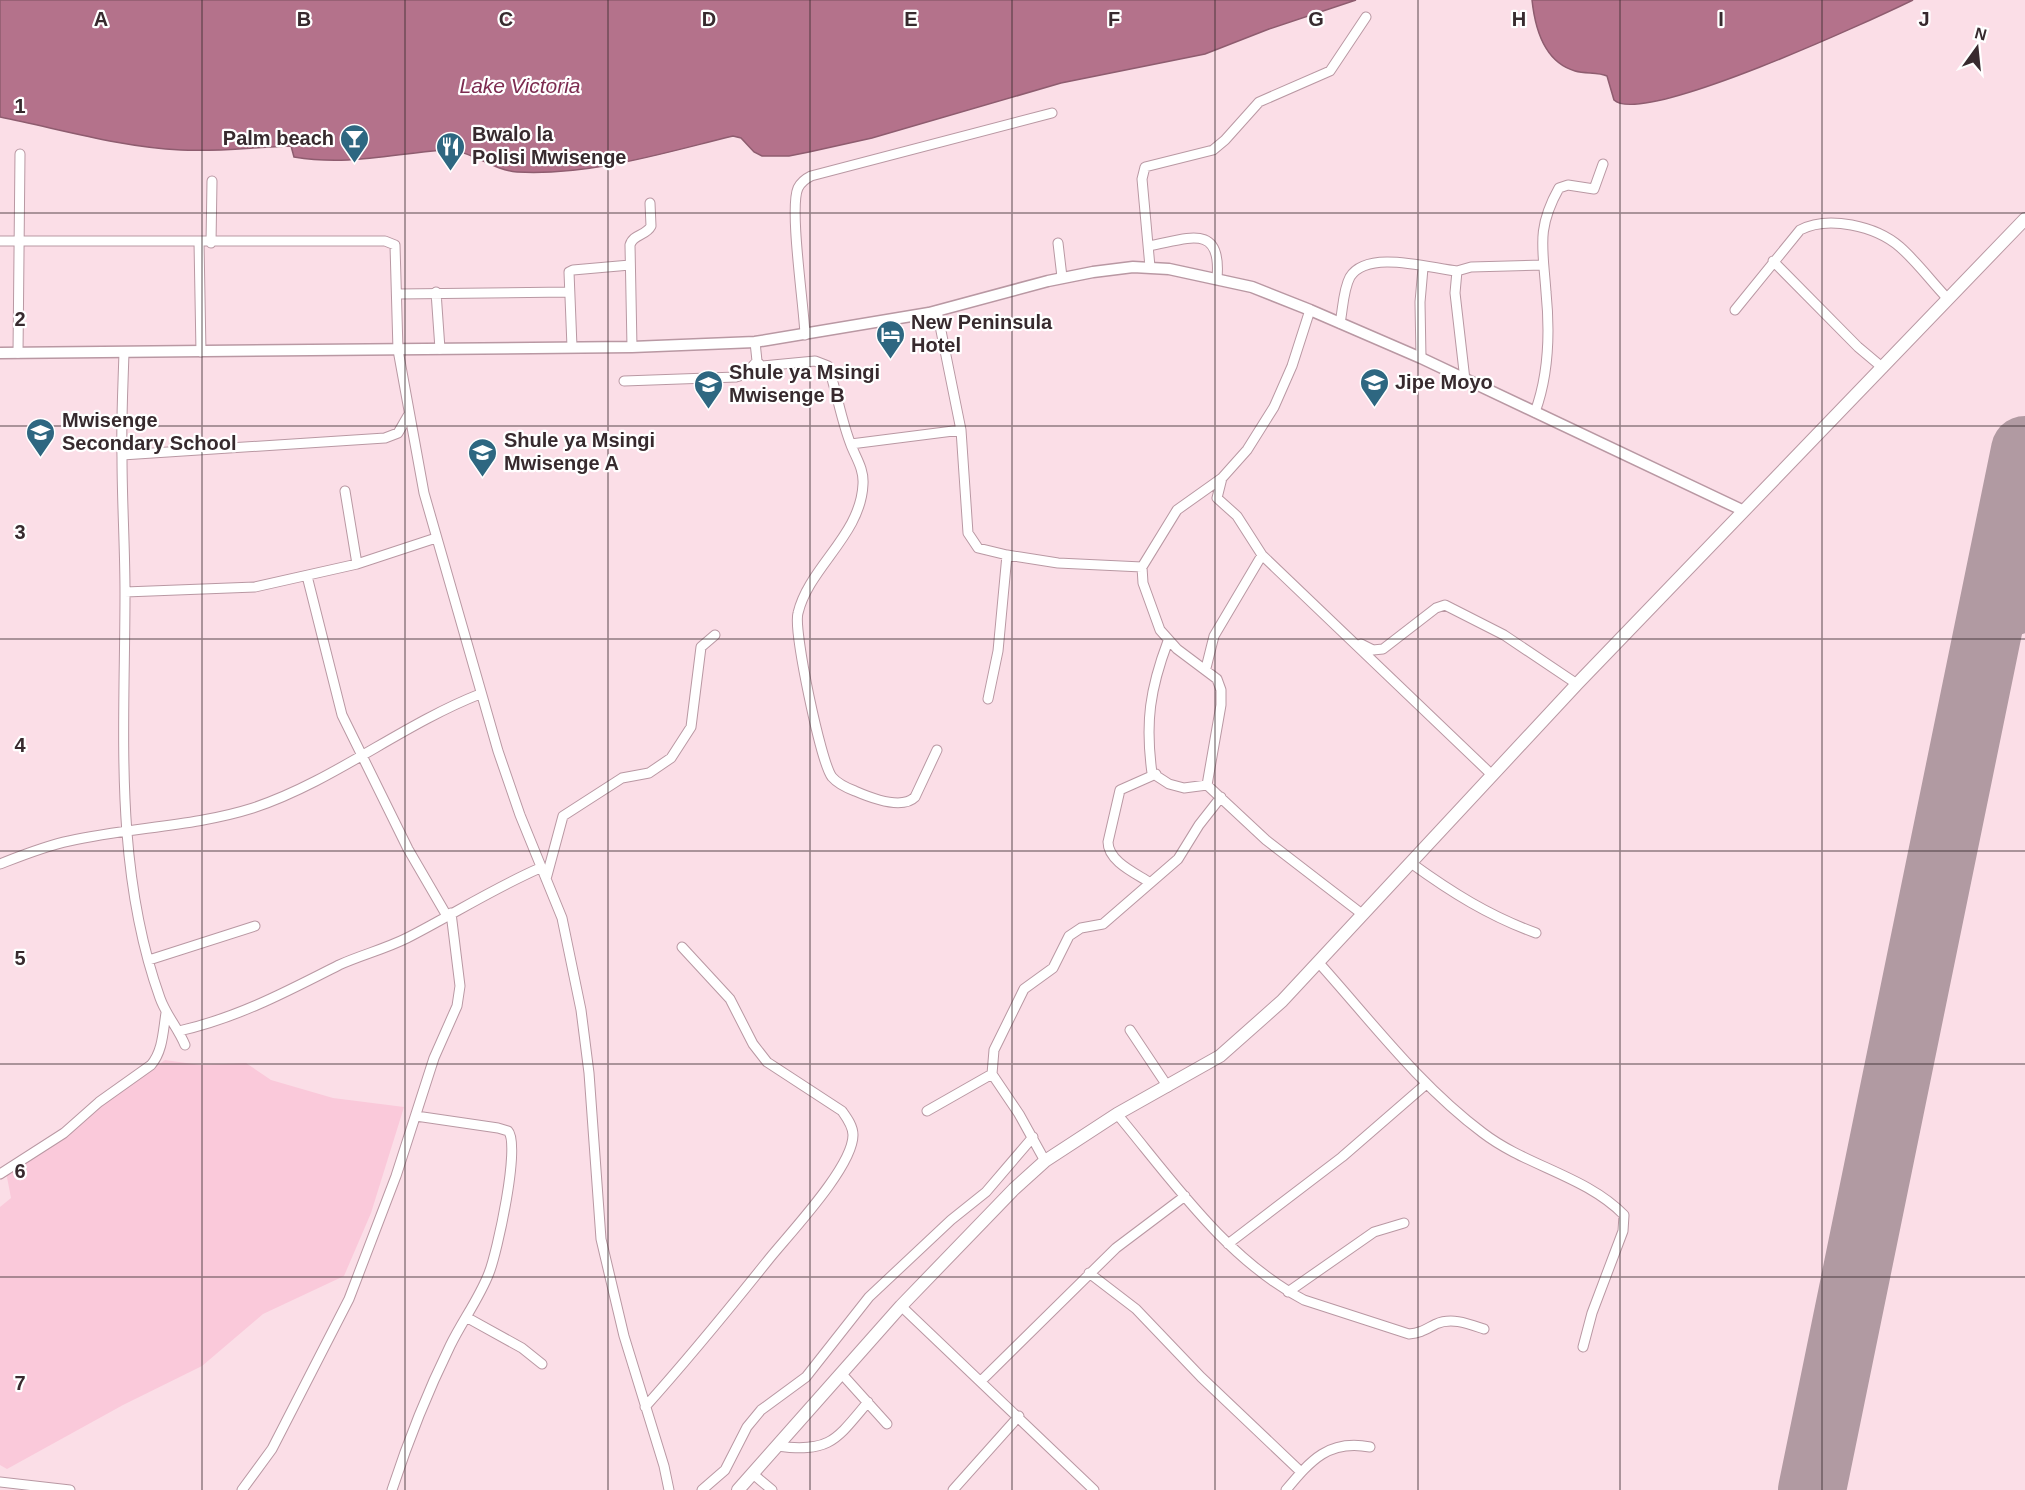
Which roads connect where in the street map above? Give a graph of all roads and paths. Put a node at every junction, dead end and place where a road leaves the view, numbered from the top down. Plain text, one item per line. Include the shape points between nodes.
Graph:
1 (1366, 17) dead end
2 (1052, 113) dead end
3 (20, 154) dead end
4 (1603, 164) dead end
5 (212, 181) dead end
6 (650, 203) dead end
7 (2025, 219) edge
8 (18, 240) junction
9 (0, 241) edge
10 (199, 242) junction
11 (211, 243) junction
12 (1058, 243) dead end
13 (1149, 246) junction
14 (1773, 261) junction
15 (630, 265) junction
16 (1543, 265) junction
17 (1150, 267) junction
18 (1423, 268) junction
19 (1457, 272) junction
20 (1062, 277) junction
21 (1217, 278) junction
22 (436, 292) junction
23 (569, 292) junction
24 (398, 294) junction
25 (1947, 298) junction
26 (1311, 310) junction
27 (1734, 310) dead end
28 (937, 311) junction
29 (1341, 323) junction
30 (805, 335) junction
31 (755, 342) junction
32 (572, 347) junction
33 (632, 347) junction
34 (440, 349) junction
35 (398, 350) junction
36 (124, 352) junction
37 (201, 352) junction
38 (0, 353) edge
39 (18, 353) junction
40 (1421, 358) junction
41 (757, 361) junction
42 (1883, 368) junction
43 (1465, 380) junction
44 (624, 381) dead end
45 (1535, 412) junction
46 (409, 414) junction
47 (961, 430) junction
48 (851, 444) junction
49 (122, 455) junction
50 (1222, 478) junction
51 (345, 491) dead end
52 (1742, 510) junction
53 (436, 538) junction
54 (1007, 555) junction
55 (1262, 555) junction
56 (357, 564) junction
57 (1142, 567) junction
58 (307, 576) junction
59 (125, 592) junction
60 (715, 634) dead end
61 (1353, 640) junction
62 (1168, 641) junction
63 (1206, 668) junction
64 (1577, 684) junction
65 (480, 694) junction
66 (988, 699) dead end
67 (937, 750) dead end
68 (362, 758) junction
69 (1156, 774) junction
70 (1491, 774) junction
71 (1207, 785) junction
72 (1221, 797) junction
73 (127, 832) junction
74 (1411, 863) junction
75 (0, 864) edge
76 (540, 868) junction
77 (546, 879) junction
78 (1149, 882) junction
79 (449, 915) junction
80 (1362, 915) junction
81 (255, 926) dead end
82 (1536, 933) dead end
83 (682, 947) dead end
84 (150, 960) junction
85 (1319, 963) junction
86 (166, 1013) junction
87 (1130, 1030) dead end
88 (179, 1031) junction
89 (185, 1045) dead end
90 (992, 1074) junction
91 (1425, 1086) junction
92 (1168, 1087) junction
93 (927, 1111) dead end
94 (1117, 1114) junction
95 (416, 1116) junction
96 (1033, 1137) junction
97 (1045, 1161) junction
98 (0, 1174) edge
99 (1185, 1196) junction
100 (1404, 1223) dead end
101 (1228, 1244) junction
102 (1089, 1273) junction
103 (1288, 1292) junction
104 (901, 1306) junction
105 (466, 1317) junction
106 (1484, 1329) dead end
107 (1583, 1347) dead end
108 (542, 1364) dead end
109 (841, 1373) junction
110 (981, 1381) junction
111 (868, 1402) junction
112 (645, 1407) junction
113 (1019, 1416) junction
114 (887, 1424) dead end
115 (777, 1446) junction
116 (1370, 1447) dead end
117 (1301, 1472) junction
118 (753, 1474) junction
119 (0, 1482) edge
120 (70, 1490) edge
121 (242, 1490) edge
122 (392, 1490) edge
123 (669, 1490) edge
124 (702, 1490) edge
125 (738, 1490) edge
126 (772, 1490) edge
127 (953, 1490) edge
128 (1094, 1490) edge
129 (1286, 1490) edge

1 - 13 street via 1330,70 1259,102 1213,150 1144,167
2 - 30 street via 802,181 797,189 795,211
3 - 8 street
4 - 16 street via 1594,189 1568,185 1559,188 1544,226 1540,248
5 - 11 street
6 - 15 street via 651,226 631,241
7 - 25 main road
8 - 9 street
8 - 10 street
8 - 39 street
10 - 11 street
10 - 37 street
11 - 24 street via 388,241 397,249
12 - 20 street
13 - 17 street
13 - 21 street via 1195,238 1206,240 1213,244 1217,254
14 - 25 street via 1800,230 1812,224 1853,226 1898,245
14 - 27 street
14 - 42 street
15 - 23 street via 573,270 568,278
15 - 33 street
16 - 19 street via 1471,267
16 - 45 street via 1548,341 1542,392
17 - 20 street
17 - 21 street
18 - 19 street
18 - 29 street via 1382,261 1360,266 1348,279
18 - 40 street
19 - 43 street via 1455,293
20 - 28 street
21 - 26 street
22 - 23 street
22 - 24 street
22 - 34 street
23 - 32 street
24 - 35 street
25 - 42 main road
26 - 29 street
26 - 50 street via 1274,407 1247,450
28 - 30 street
28 - 47 street
29 - 40 street
30 - 31 street
31 - 33 street
31 - 41 street
32 - 33 street
32 - 34 street
34 - 35 street
35 - 37 street
35 - 46 street
36 - 37 street
36 - 39 street
36 - 49 street
38 - 39 street
40 - 43 street
41 - 44 street via 746,374 736,377
41 - 48 street via 767,368 815,361 825,364
42 - 52 main road
43 - 45 street
45 - 52 street
46 - 49 street via 398,433 378,439
46 - 53 street
47 - 48 street
47 - 54 street via 968,533 978,548
48 - 67 street via 861,467 861,498 851,524 797,614 824,760 832,777 845,787 902,803 915,797
49 - 59 street
50 - 55 street via 1217,498 1237,516
50 - 57 street via 1177,510
51 - 56 street
52 - 64 main road
53 - 56 street
53 - 65 street
54 - 57 street via 1058,563
54 - 66 street via 998,651
55 - 61 street
55 - 63 street via 1214,636
56 - 58 street
57 - 62 street via 1143,583
58 - 59 street via 255,587
58 - 68 street via 342,715
59 - 73 street via 122,761
60 - 77 street via 700,650 694,710 685,740 662,766 622,778 563,816
61 - 64 street via 1379,650 1445,605 1504,635
61 - 70 street
62 - 63 street
62 - 69 street via 1149,709 1147,737 1152,773
63 - 71 street via 1217,679 1221,698
64 - 70 main road
65 - 68 street via 440,710
65 - 76 street
68 - 73 street via 252,808
68 - 79 street via 416,863
69 - 71 street via 1169,784 1184,788
69 - 78 street via 1120,790 1108,842 1114,857
70 - 74 main road
71 - 72 street
72 - 78 street via 1178,859
72 - 80 street via 1266,840
73 - 75 street via 71,840
73 - 84 street via 138,918
74 - 80 main road
74 - 82 street via 1483,911
76 - 77 street
76 - 79 street
77 - 112 street via 562,918 581,1010 596,1135 601,1239
78 - 90 street via 1103,924 1076,930 1053,968 1024,989 993,1050
79 - 88 street via 238,1015
79 - 95 street via 460,986 457,1006 434,1059
80 - 85 main road
81 - 84 street
83 - 112 street via 730,999 767,1062 842,1111 853,1136 849,1153 808,1212 710,1335
84 - 86 street
85 - 91 street
85 - 92 main road via 1220,1056
86 - 88 street
86 - 98 street via 162,1042 152,1065 99,1102 64,1133
87 - 92 street
88 - 89 street
90 - 93 street
90 - 96 street
91 - 101 street via 1342,1157
91 - 107 street via 1499,1145 1610,1201 1624,1215 1623,1231
92 - 94 main road
94 - 97 main road
94 - 99 street
95 - 105 street via 498,1128 512,1135 511,1168 495,1253 484,1286
95 - 121 street via 349,1299 272,1449
96 - 97 street
96 - 124 street via 986,1192 868,1297 806,1377 761,1410 747,1427 725,1470
97 - 104 main road
99 - 101 street
99 - 102 street
100 - 103 street via 1374,1232
101 - 103 street
102 - 110 street
102 - 117 street via 1136,1309
103 - 106 street via 1409,1335 1423,1333 1447,1320
104 - 109 main road
104 - 110 street
105 - 108 street via 522,1348
105 - 122 street via 413,1427
109 - 111 street
109 - 115 main road
110 - 113 street
111 - 114 street
111 - 115 street via 826,1445 802,1449
112 - 123 street
113 - 127 street
113 - 128 street
115 - 118 main road
116 - 117 street via 1343,1444
117 - 129 street
118 - 125 main road
118 - 126 street
119 - 120 street

